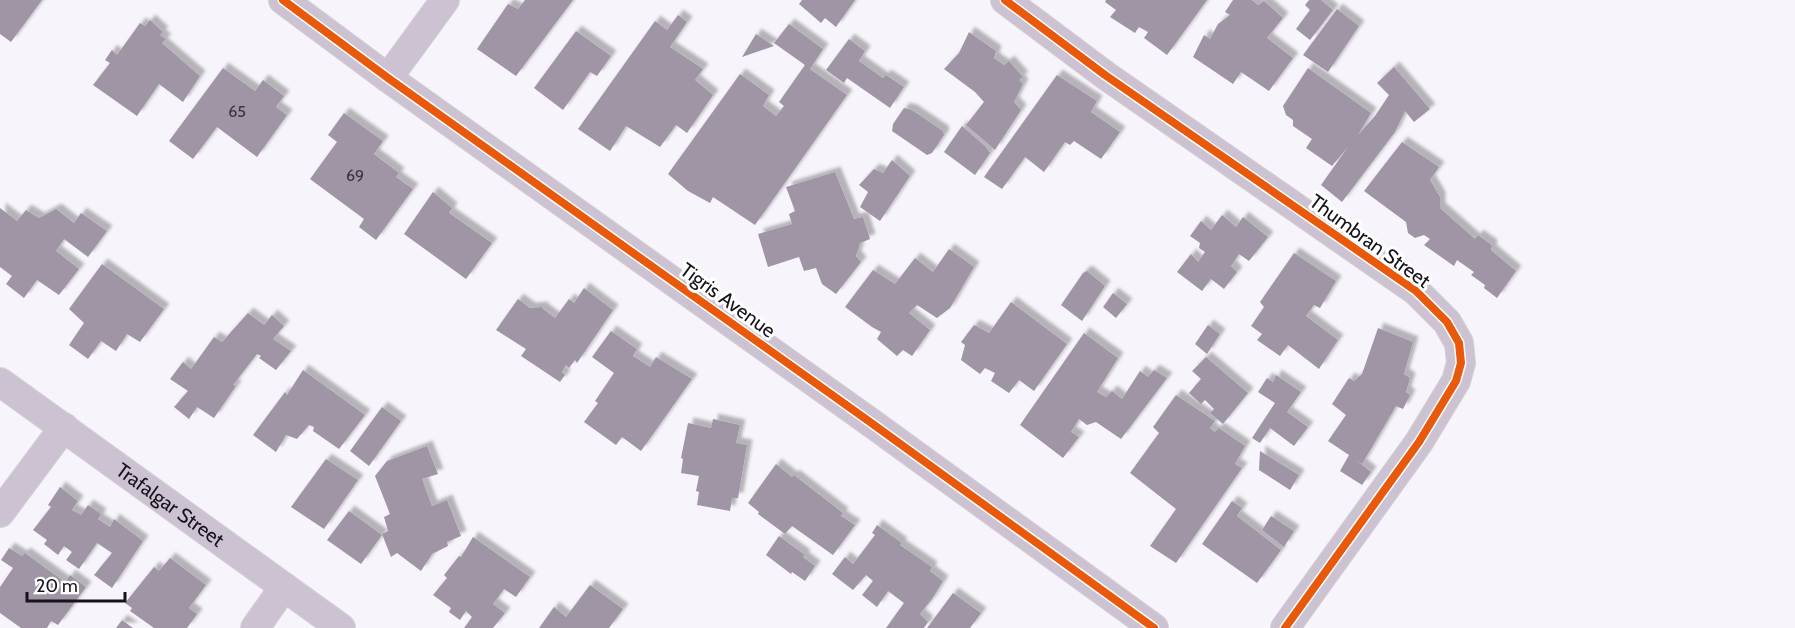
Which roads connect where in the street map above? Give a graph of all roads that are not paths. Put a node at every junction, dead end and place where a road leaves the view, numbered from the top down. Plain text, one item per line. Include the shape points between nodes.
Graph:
1 (283, 0) edge
2 (445, 0) edge
3 (1005, 0) edge
4 (388, 78) junction
5 (0, 382) edge
6 (64, 427) junction
7 (0, 513) edge
8 (284, 587) junction
9 (255, 628) edge
10 (341, 628) edge
11 (1154, 628) edge
12 (1285, 628) edge

1 - 4 street, Tigris Avenue
2 - 4 street
3 - 12 street, Thumbran Street via 1416,291 1447,322 1459,343 1461,363 1456,381 1425,432
4 - 11 street, Tigris Avenue
5 - 6 street, Trafalgar Street
6 - 7 street
6 - 8 street, Trafalgar Street
8 - 9 street
8 - 10 street, Trafalgar Street

